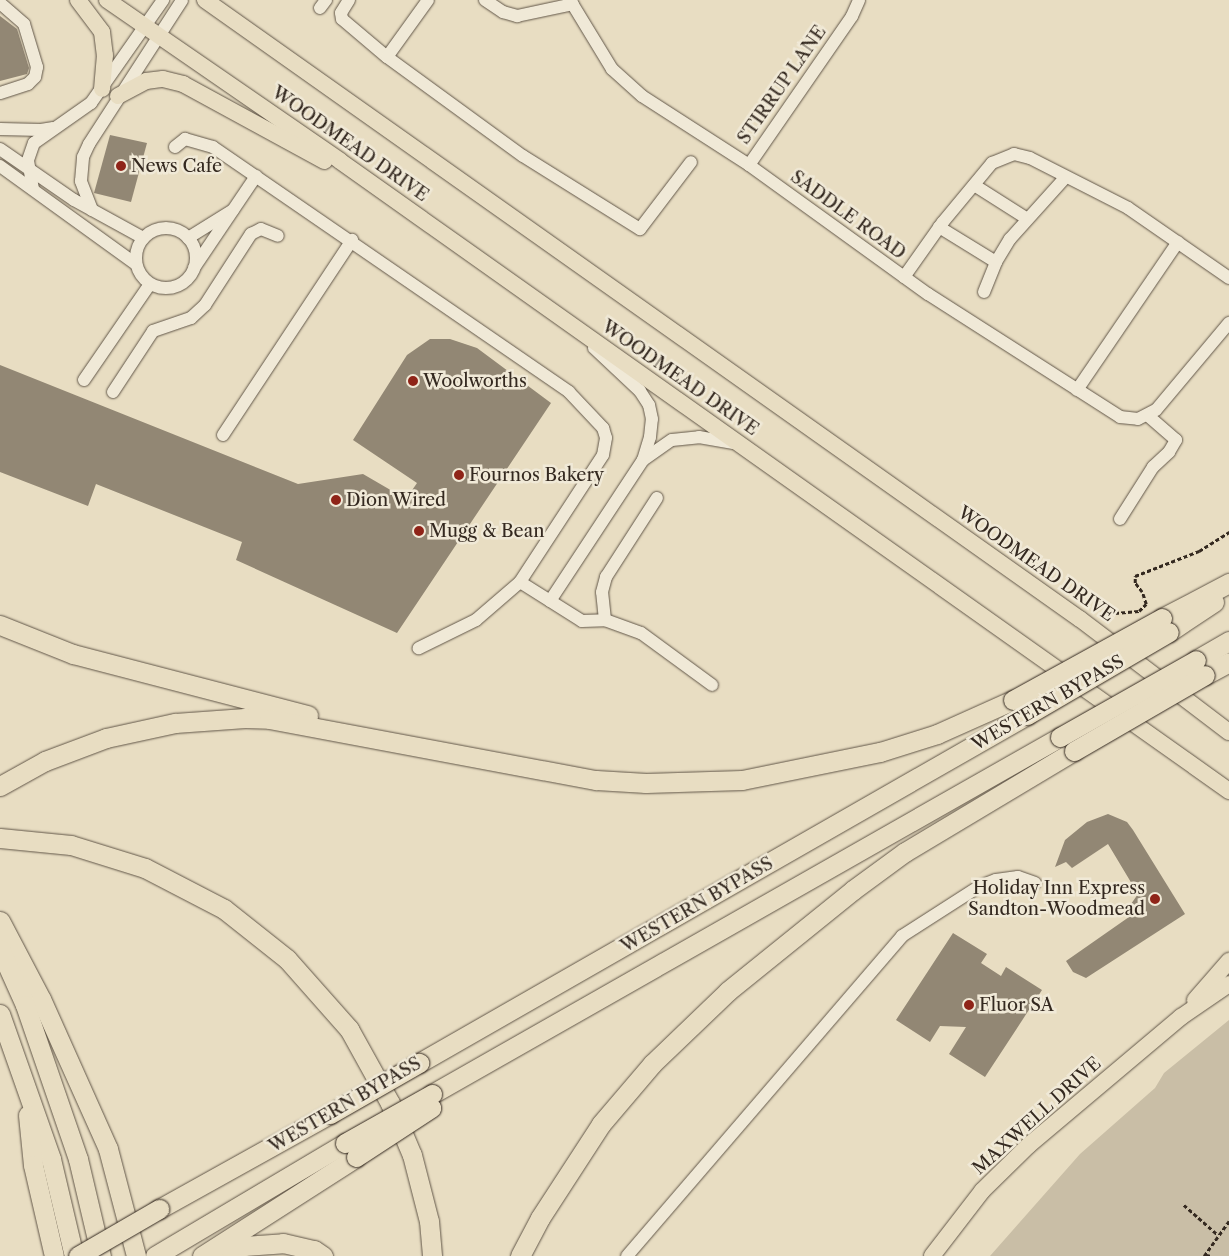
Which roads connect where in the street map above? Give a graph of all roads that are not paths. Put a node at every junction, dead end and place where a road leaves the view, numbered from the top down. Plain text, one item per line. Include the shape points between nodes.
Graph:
1 (78, 0) edge
2 (107, 0) edge
3 (163, 0) edge
4 (182, 0) edge
5 (205, 0) edge
6 (349, 0) edge
7 (428, 0) edge
8 (485, 0) edge
9 (859, 0) edge
10 (572, 2) edge
11 (0, 3) edge
12 (145, 25) junction
13 (160, 35) junction
14 (387, 56) junction
15 (102, 89) junction
16 (0, 93) edge
17 (118, 96) junction
18 (60, 125) junction
19 (0, 129) edge
20 (0, 148) edge
21 (175, 148) dead end
22 (691, 162) dead end
23 (748, 165) junction
24 (0, 166) edge
25 (30, 170) junction
26 (256, 176) junction
27 (1065, 178) junction
28 (974, 186) junction
29 (33, 189) junction
30 (389, 197) junction
31 (92, 210) junction
32 (234, 210) junction
33 (1026, 218) junction
34 (940, 227) junction
35 (278, 236) dead end
36 (143, 238) junction
37 (188, 238) junction
38 (352, 240) junction
39 (1178, 242) junction
40 (996, 262) junction
41 (136, 264) junction
42 (194, 268) junction
43 (904, 277) junction
44 (1229, 278) edge
45 (150, 284) junction
46 (984, 292) dead end
47 (1229, 323) edge
48 (569, 324) junction
49 (84, 380) dead end
50 (1077, 390) junction
51 (112, 392) dead end
52 (1143, 418) junction
53 (223, 434) dead end
54 (748, 449) junction
55 (643, 460) junction
56 (657, 498) dead end
57 (1120, 519) dead end
58 (520, 582) junction
59 (1229, 583) edge
60 (1229, 593) edge
61 (550, 601) junction
62 (605, 620) junction
63 (0, 625) edge
64 (1166, 625) junction
65 (1229, 641) edge
66 (420, 648) dead end
67 (1229, 662) edge
68 (1201, 668) junction
69 (712, 685) dead end
70 (1229, 732) edge
71 (541, 772) junction
72 (0, 786) edge
73 (1229, 791) edge
74 (5, 838) edge
75 (1035, 883) dead end
76 (0, 921) edge
77 (0, 949) edge
78 (1229, 961) edge
79 (1229, 984) edge
80 (0, 1014) edge
81 (1181, 1017) junction
82 (24, 1081) junction
83 (351, 1150) junction
84 (162, 1252) edge
85 (54, 1256) edge
86 (76, 1256) edge
87 (101, 1256) edge
88 (136, 1256) edge
89 (202, 1256) edge
90 (215, 1256) edge
91 (323, 1256) edge
92 (432, 1256) edge
93 (520, 1256) edge
94 (627, 1256) edge
95 (932, 1256) edge

1 - 15 main road via 102,32 105,55
2 - 12 main road, WOODMEAD DRIVE
3 - 12 street
4 - 13 street
5 - 70 main road, WOODMEAD DRIVE via 1080,619
6 - 14 street via 341,13 342,19
7 - 14 street
8 - 10 street via 503,12 517,16
9 - 23 street, STIRRUP LANE via 852,16
10 - 23 street, SADDLE ROAD via 612,69 625,83
11 - 16 street via 24,24 37,67 35,77 28,84
12 - 13 main road, WOODMEAD DRIVE
12 - 15 street
13 - 17 street
13 - 30 main road, WOODMEAD DRIVE
14 - 22 street via 523,156 640,230
15 - 18 street via 77,116
17 - 30 main road via 146,81 163,79 182,84
17 - 31 street via 83,157 81,181
18 - 19 street via 41,130
18 - 25 street via 34,143 29,152
20 - 25 street
21 - 26 street via 184,139 213,147
23 - 43 street, SADDLE ROAD
24 - 29 street
25 - 29 street
25 - 31 street
26 - 32 street
26 - 38 street
27 - 28 street via 1030,158 1014,154 992,163
27 - 33 street
27 - 39 street via 1128,208
28 - 33 street
28 - 34 street
29 - 41 street
30 - 48 main road, WOODMEAD DRIVE
31 - 36 street
32 - 37 street
32 - 42 street
33 - 40 street
34 - 40 street
34 - 43 street
35 - 51 street via 261,229 251,234 205,305 191,318 153,331
36 - 37 street via 160,228 170,228
36 - 41 street
37 - 42 street via 196,252
38 - 53 street
38 - 58 street via 569,392 603,428 606,438 603,455
39 - 44 street
39 - 50 street
40 - 46 street
41 - 45 street
42 - 45 street via 184,283 176,287 158,288
43 - 50 street, SADDLE ROAD
45 - 49 street
47 - 52 street
48 - 54 main road, WOODMEAD DRIVE
48 - 55 street via 649,404 652,419 650,438
50 - 52 street, SADDLE ROAD via 1120,417
52 - 57 street via 1176,440 1169,452 1153,466
54 - 55 street via 723,440 699,437 672,440
54 - 73 main road, WOODMEAD DRIVE
55 - 61 street
56 - 62 street via 606,577 602,592
58 - 61 street
58 - 66 street via 476,620
59 - 64 highway
60 - 64 highway, WESTERN BYPASS
61 - 62 street via 582,621
62 - 69 street via 652,640
63 - 71 highway via 73,654
64 - 71 highway, bridge via 1013,700 936,734 880,752 742,780 646,783
64 - 86 highway, WESTERN BYPASS, bridge via 1027,715
65 - 68 highway, WESTERN BYPASS
67 - 68 highway
68 - 83 highway, WESTERN BYPASS, bridge via 1060,737 586,1006
68 - 93 highway, bridge via 1074,751 905,852 728,991 652,1064 602,1124 540,1218
71 - 72 highway via 269,719 244,718 175,723 106,738 45,761
74 - 92 highway via 71,845 124,860 173,880 240,920 308,980 363,1050 390,1103 412,1155 429,1221
75 - 94 street via 1018,877 980,886 902,936
76 - 88 highway via 41,999 100,1131
77 - 87 highway via 25,1004 78,1159
78 - 81 main road, MAXWELL DRIVE
79 - 81 main road, MAXWELL DRIVE
80 - 82 highway
81 - 95 main road, MAXWELL DRIVE via 1002,1171 954,1224
82 - 85 highway via 33,1165
82 - 86 highway via 51,1159
83 - 84 highway, WESTERN BYPASS
83 - 89 highway
90 - 91 highway via 244,1246 283,1243 314,1250

